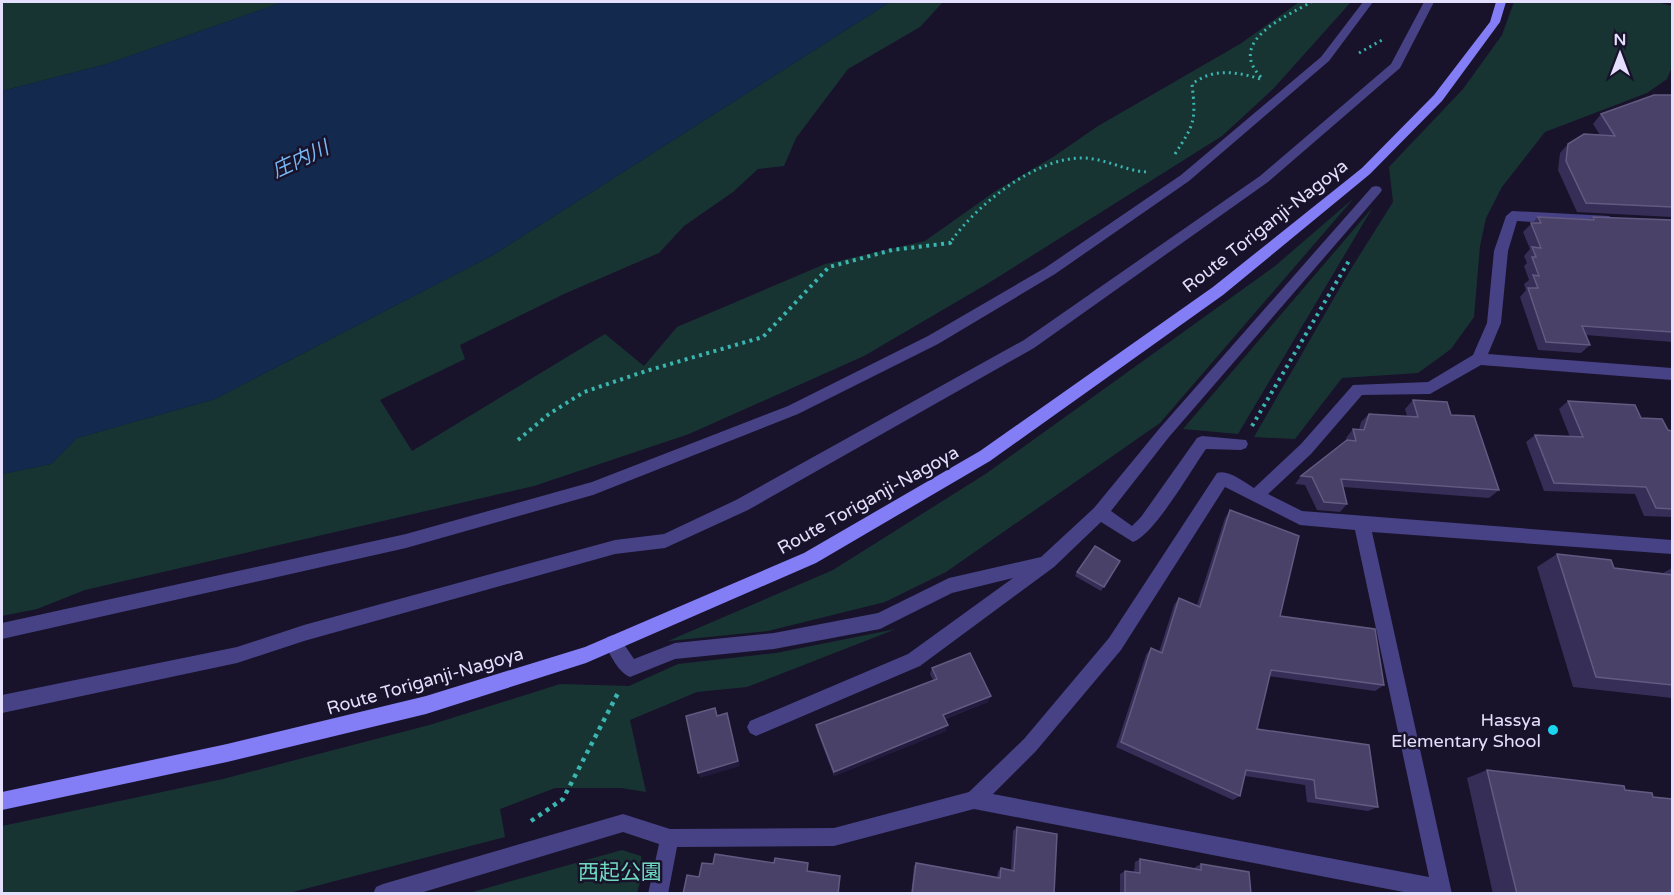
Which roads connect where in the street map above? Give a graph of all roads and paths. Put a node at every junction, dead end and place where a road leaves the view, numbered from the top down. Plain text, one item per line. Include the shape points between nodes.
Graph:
1 (1311, 2) edge
2 (1368, 2) edge
3 (1429, 2) edge
4 (1501, 2) edge
5 (1384, 38) dead end
6 (1329, 54) junction
7 (1264, 80) junction
8 (1287, 92) junction
9 (1170, 160) dead end
10 (1155, 172) dead end
11 (1376, 190) dead end
12 (1618, 221) edge
13 (1352, 254) dead end
14 (1479, 359) junction
15 (1672, 374) edge
16 (518, 441) dead end
17 (1241, 444) joint
18 (1256, 496) junction
19 (1100, 513) junction
20 (1362, 524) junction
21 (1672, 547) edge
22 (1048, 562) junction
23 (2, 631) edge
24 (613, 643) junction
25 (630, 669) junction
26 (2, 704) edge
27 (756, 727) dead end
28 (974, 800) junction
29 (2, 801) edge
30 (670, 838) junction
31 (520, 854) junction
32 (1442, 891) edge
33 (383, 894) edge
34 (658, 894) edge

1 - 7 path via 1253,41 1251,63
2 - 6 street
3 - 26 street via 1396,66 1254,186 1029,344 742,505 665,542 615,547 316,629 237,655
4 - 24 main road, Route Toriganji-Nagoya via 1495,22 1438,98 1366,171 1218,291 985,456 810,558
5 - 6 path via 1357,54
6 - 8 street
7 - 8 path
7 - 9 path via 1228,73 1204,75 1192,84 1193,126
8 - 23 street via 1185,178 1050,271 933,340 793,410 592,488 406,541
10 - 16 path via 1139,173 1083,158 1065,159 1000,193 971,216 950,243 892,250 829,267 763,337 584,392 549,414
11 - 19 street via 1164,433
12 - 14 street via 1512,216 1501,251 1494,323
13 - 17 path
14 - 15 street
14 - 18 street via 1430,388 1358,389 1306,449
17 - 19 street via 1202,442 1147,522 1133,535
18 - 20 street via 1300,518
18 - 28 street via 1222,478 1115,644 1030,745
19 - 22 street
20 - 21 street
20 - 32 street
22 - 25 street via 949,586 880,621 774,641 675,651
22 - 27 street via 914,660
24 - 25 street
24 - 29 main road, Route Toriganji-Nagoya via 426,705
25 - 31 path via 563,799 517,830
28 - 30 street via 834,837
28 - 32 street
30 - 31 street via 622,823
30 - 34 street
31 - 33 street

